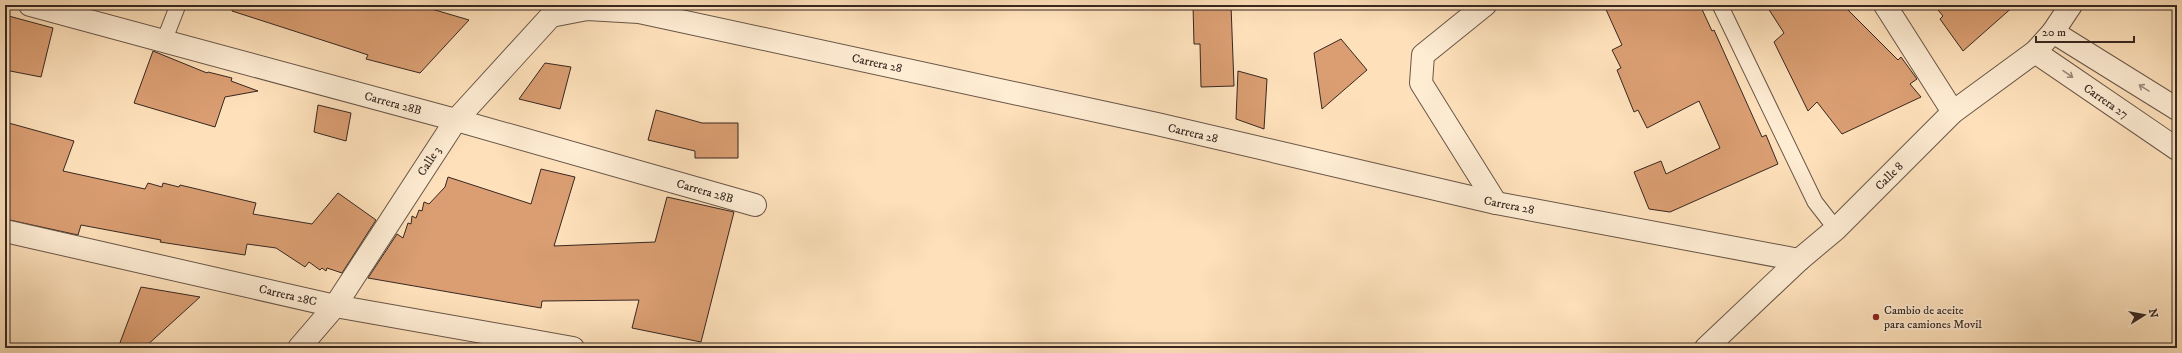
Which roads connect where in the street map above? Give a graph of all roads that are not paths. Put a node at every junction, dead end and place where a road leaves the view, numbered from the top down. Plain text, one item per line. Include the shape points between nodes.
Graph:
1 (30, 5) edge
2 (178, 5) edge
3 (1485, 5) edge
4 (1720, 5) edge
5 (1885, 5) edge
6 (2071, 5) edge
7 (587, 9) joint
8 (2054, 32) junction
9 (164, 42) junction
10 (2035, 52) junction
11 (2177, 109) edge
12 (1953, 112) junction
13 (456, 120) junction
14 (2177, 149) edge
15 (1496, 203) junction
16 (755, 205) dead end
17 (1836, 228) junction
18 (5, 231) edge
19 (1799, 260) junction
20 (335, 306) junction
21 (299, 348) edge
22 (573, 348) edge
23 (1706, 348) edge

1 - 9 street, Carrera 28B
2 - 9 lane
3 - 15 street via 1423,55 1421,83
4 - 17 lane via 1814,202
5 - 12 street
6 - 8 street, Calle 8
7 - 13 street, Calle 3 via 552,16
7 - 15 street, Carrera 28 via 639,12 1157,124
8 - 10 street, Calle 8
11 -> 8 street
9 - 13 street, Carrera 28B
10 - 12 street, Calle 8
10 -> 14 street, Carrera 27
12 - 17 street, Calle 8
13 - 16 street, Carrera 28B
13 - 20 street, Calle 3
15 - 19 street, Carrera 28
17 - 19 street, Calle 8
18 - 20 street, Carrera 28C
19 - 23 street, Calle 8
20 - 21 street, Calle 3
20 - 22 street, Carrera 28C

